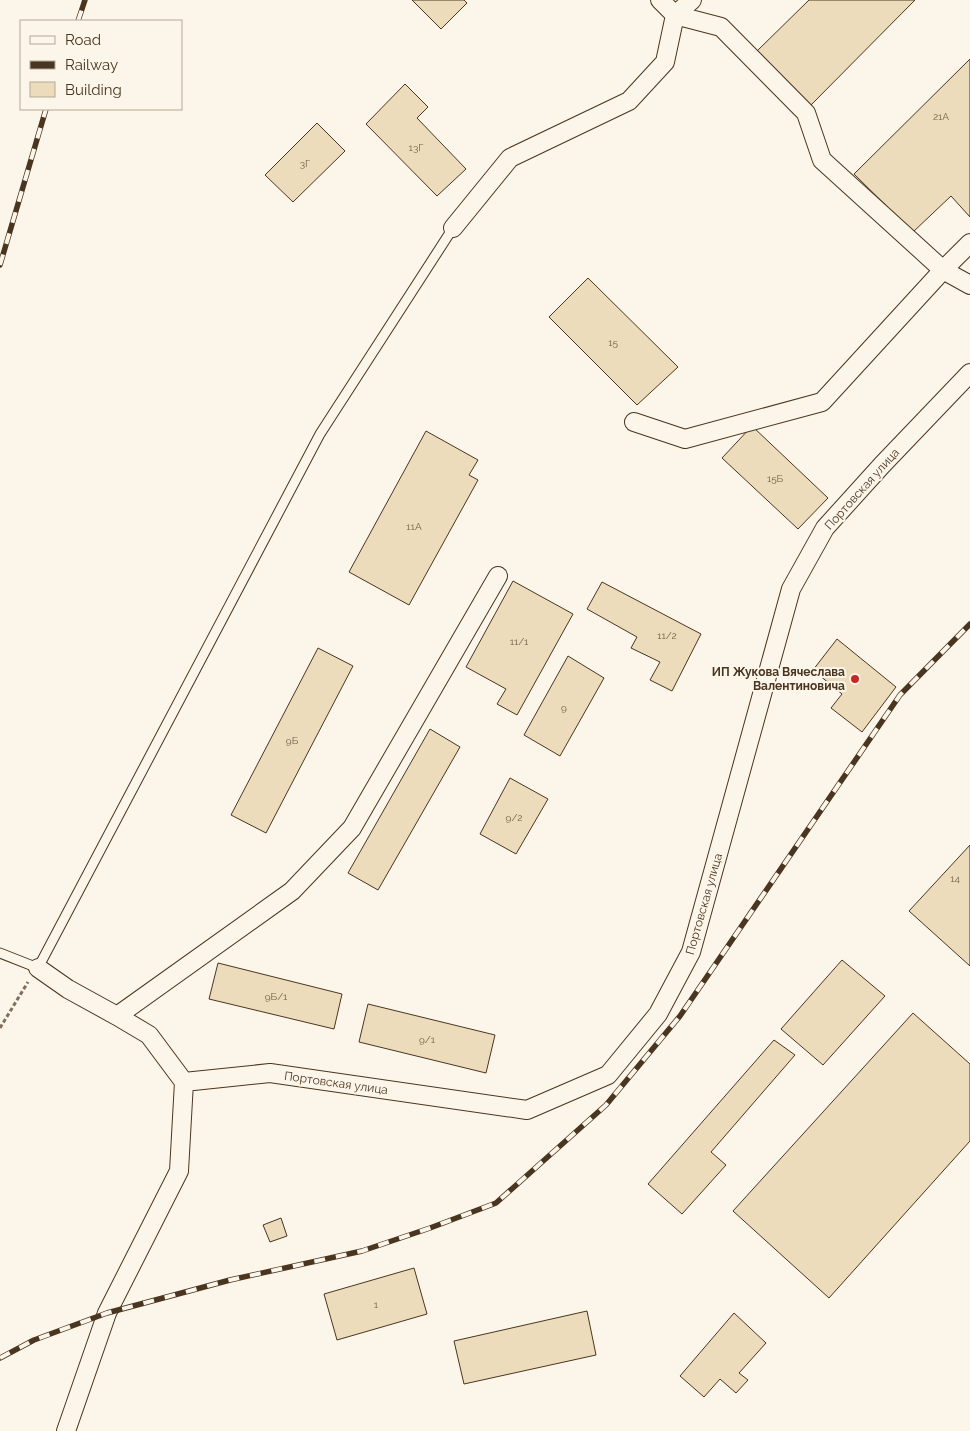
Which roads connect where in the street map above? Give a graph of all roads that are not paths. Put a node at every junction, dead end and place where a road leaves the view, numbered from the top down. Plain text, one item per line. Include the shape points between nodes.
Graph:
1 (660, 0) edge
2 (692, 0) edge
3 (675, 15) junction
4 (453, 228) joint
5 (970, 243) edge
6 (943, 270) junction
7 (970, 285) edge
8 (970, 373) edge
9 (634, 422) dead end
10 (498, 576) dead end
11 (0, 953) edge
12 (37, 967) junction
13 (117, 1016) junction
14 (184, 1082) junction
15 (66, 1431) edge

1 - 3 street
2 - 3 street
3 - 4 street via 665,62 629,101 510,158
3 - 6 street via 721,27 806,113 822,160
4 - 12 lane via 320,434
5 - 6 street
6 - 7 street
6 - 9 street via 822,402 685,439
8 - 14 street, Портовская улица via 825,528 792,589 691,952 658,1014 608,1075 527,1110 270,1073
10 - 13 street via 352,828 292,891
11 - 12 lane
12 - 13 street via 68,989
13 - 14 street via 149,1035
14 - 15 street via 180,1171 107,1313

